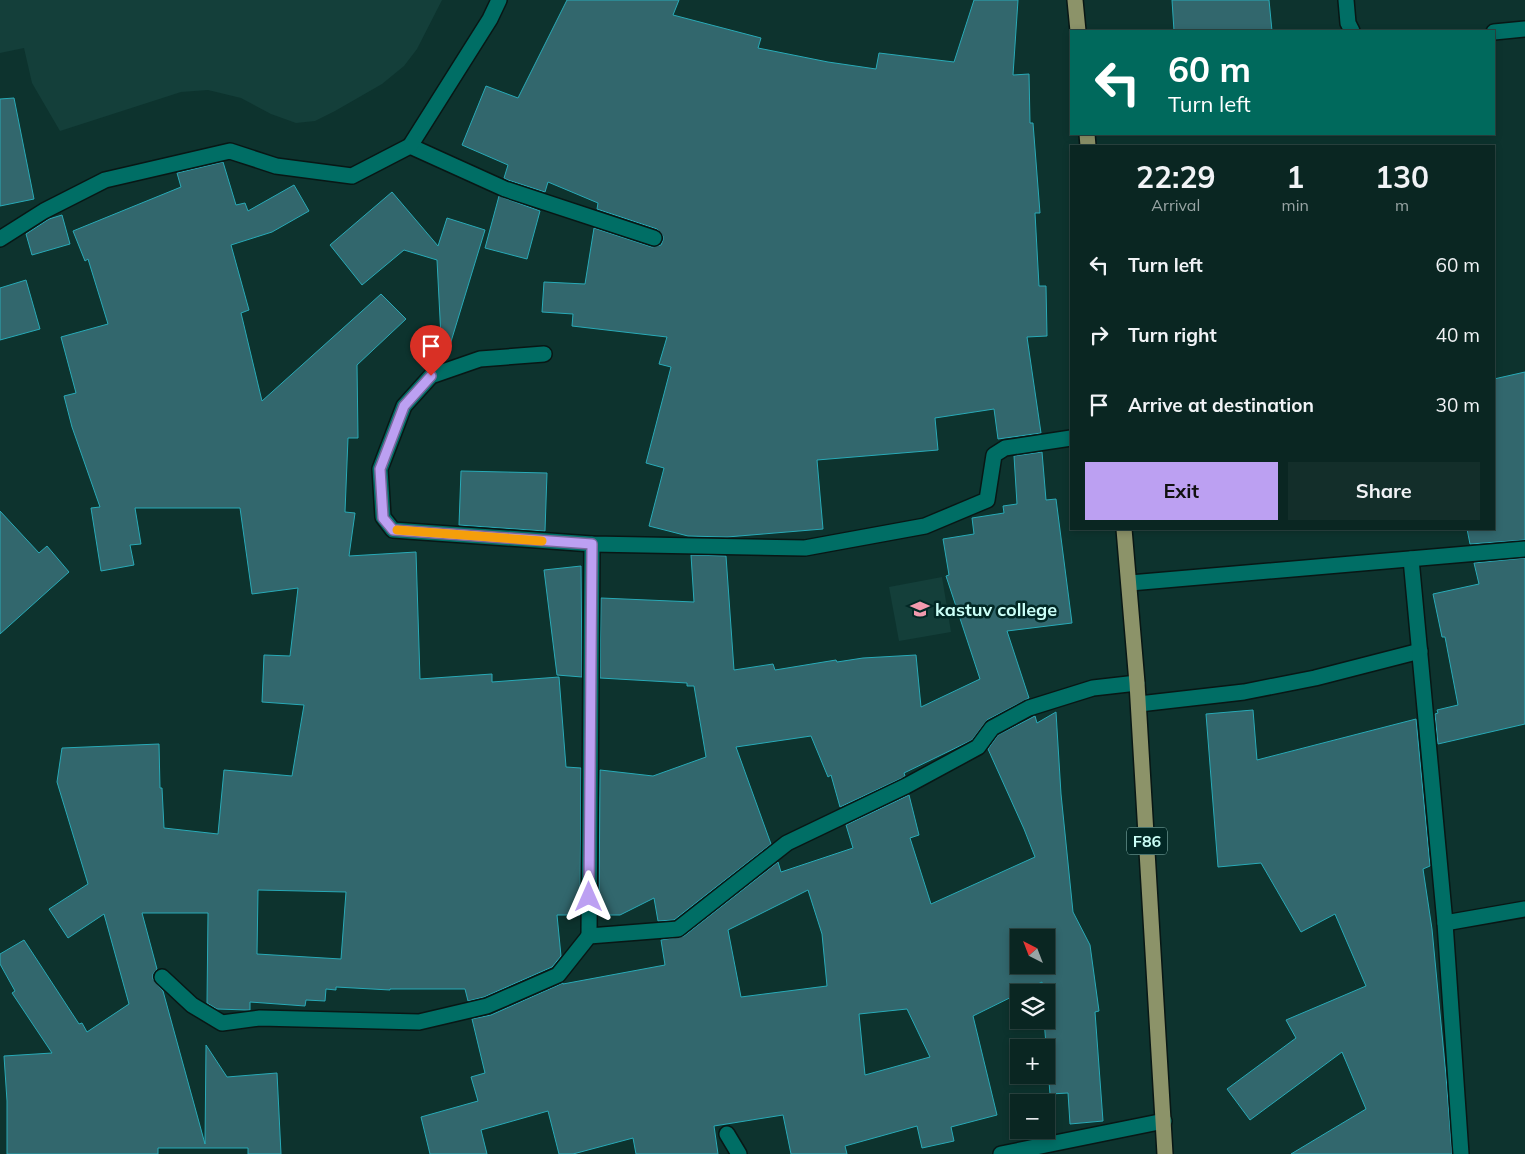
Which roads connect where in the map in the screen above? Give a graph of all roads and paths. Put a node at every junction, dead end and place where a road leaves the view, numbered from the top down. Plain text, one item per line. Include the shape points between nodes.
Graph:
1 (499, 0) edge
2 (1075, 0) edge
3 (1346, 0) edge
4 (1525, 29) edge
5 (1078, 30) edge
6 (1352, 30) edge
7 (1495, 32) edge
8 (410, 146) junction
9 (654, 238) dead end
10 (0, 239) edge
11 (544, 354) dead end
12 (1070, 438) edge
13 (1124, 530) edge
14 (592, 544) junction
15 (1525, 549) edge
16 (1411, 559) junction
17 (1130, 583) junction
18 (1420, 651) junction
19 (1137, 683) junction
20 (1139, 704) junction
21 (1525, 909) edge
22 (1445, 923) junction
23 (589, 936) junction
24 (162, 978) dead end
25 (1164, 1121) junction
26 (727, 1134) dead end
27 (739, 1154) edge
28 (1001, 1154) edge
29 (1166, 1154) edge
30 (1461, 1154) edge

1 - 8 street
2 - 5 main road
3 - 6 street
4 - 7 street
8 - 9 street via 505,189
8 - 10 street via 352,176 276,166 230,151 106,180 44,211
11 - 14 street via 480,359 431,376 404,406 380,469 383,518 393,530
12 - 14 street via 1006,448 994,455 986,500 924,526 805,548
13 - 17 main road, F86
14 - 23 street
15 - 16 street
16 - 17 street
16 - 18 street
17 - 19 main road, F86
18 - 20 street via 1244,692
18 - 22 street
19 - 20 main road, F86
19 - 23 street via 1093,688 1029,708 992,728 978,747 906,786 787,843 678,929
20 - 25 main road, F86
21 - 22 street
22 - 30 street
23 - 24 street via 558,975 487,1006 419,1022 260,1018 222,1023 192,1005
25 - 28 street
25 - 29 main road, F86
26 - 27 street

